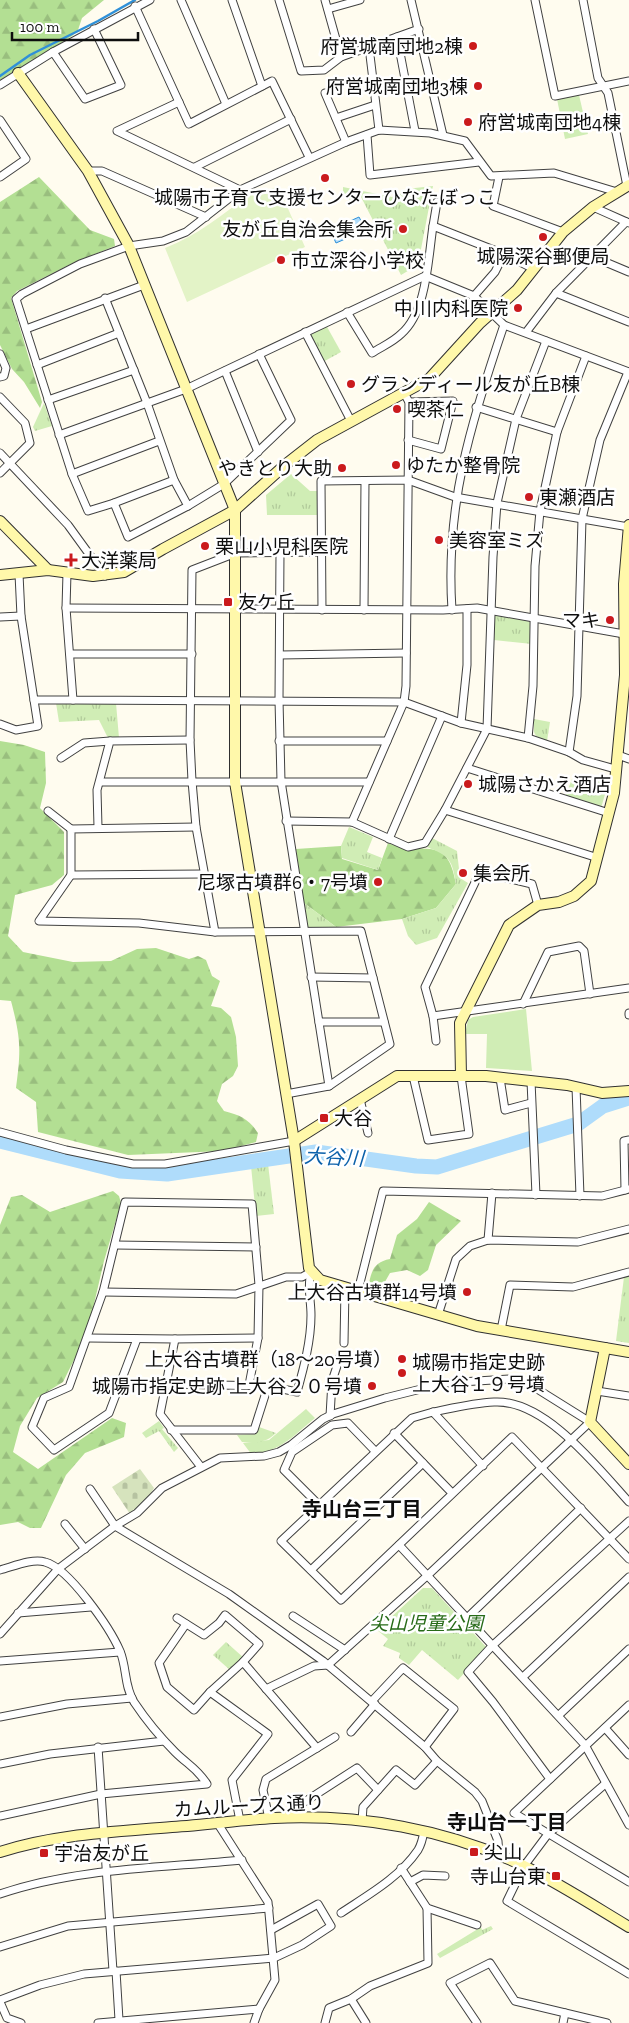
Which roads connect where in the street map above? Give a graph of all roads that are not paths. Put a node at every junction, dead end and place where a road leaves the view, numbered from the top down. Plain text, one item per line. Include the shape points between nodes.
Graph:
1 (150, 0) edge
2 (181, 0) edge
3 (232, 0) edge
4 (279, 0) edge
5 (325, 0) edge
6 (360, 0) edge
7 (411, 0) edge
8 (535, 0) edge
9 (583, 0) edge
10 (135, 6) junction
11 (328, 9) junction
12 (94, 29) junction
13 (419, 29) junction
14 (397, 37) junction
15 (369, 47) junction
16 (53, 52) junction
17 (341, 57) junction
18 (18, 72) junction
19 (629, 81) edge
20 (0, 85) edge
21 (262, 86) junction
22 (604, 86) junction
23 (325, 93) dead end
24 (179, 102) junction
25 (226, 104) junction
26 (375, 105) junction
27 (336, 118) junction
28 (292, 119) junction
29 (0, 120) edge
30 (379, 130) junction
31 (415, 131) junction
32 (367, 135) junction
33 (443, 135) junction
34 (346, 142) junction
35 (309, 157) junction
36 (479, 162) junction
37 (195, 167) junction
38 (88, 172) junction
39 (0, 177) edge
40 (499, 177) junction
41 (628, 186) edge
42 (240, 190) junction
43 (617, 192) junction
44 (447, 201) dead end
45 (593, 206) junction
46 (206, 217) junction
47 (628, 222) edge
48 (432, 226) junction
49 (563, 232) junction
50 (129, 246) junction
51 (504, 254) junction
52 (591, 256) junction
53 (534, 269) junction
54 (629, 272) edge
55 (425, 276) junction
56 (144, 285) junction
57 (556, 293) junction
58 (474, 296) junction
59 (105, 298) junction
60 (347, 312) junction
61 (490, 313) junction
62 (629, 322) edge
63 (504, 324) junction
64 (26, 329) junction
65 (305, 332) junction
66 (527, 332) junction
67 (119, 333) junction
68 (546, 340) junction
69 (0, 354) edge
70 (259, 354) junction
71 (586, 356) junction
72 (37, 365) junction
73 (134, 370) junction
74 (225, 371) junction
75 (629, 372) edge
76 (0, 376) edge
77 (186, 389) junction
78 (0, 397) edge
79 (406, 397) junction
80 (48, 400) junction
81 (147, 403) junction
82 (476, 407) junction
83 (516, 419) junction
84 (351, 421) junction
85 (557, 432) junction
86 (60, 435) junction
87 (408, 440) junction
88 (159, 441) junction
89 (258, 452) junction
90 (0, 453) edge
91 (10, 463) junction
92 (0, 473) edge
93 (72, 474) junction
94 (174, 480) junction
95 (408, 480) junction
96 (364, 481) junction
97 (224, 484) junction
98 (455, 497) junction
99 (114, 502) junction
100 (497, 503) junction
101 (188, 506) junction
102 (235, 510) junction
103 (540, 511) junction
104 (582, 518) junction
105 (0, 521) edge
106 (629, 526) edge
107 (280, 552) junction
108 (322, 552) junction
109 (236, 553) junction
110 (48, 570) junction
111 (627, 572) edge
112 (67, 573) junction
113 (19, 574) junction
114 (0, 575) edge
115 (105, 576) junction
116 (66, 608) junction
117 (191, 609) junction
118 (236, 609) junction
119 (280, 609) junction
120 (467, 609) junction
121 (322, 610) junction
122 (364, 610) junction
123 (408, 610) junction
124 (452, 610) junction
125 (493, 611) junction
126 (21, 616) junction
127 (0, 617) edge
128 (535, 618) junction
129 (627, 620) edge
130 (578, 626) junction
131 (624, 634) junction
132 (70, 654) junction
133 (192, 654) junction
134 (406, 654) junction
135 (280, 655) junction
136 (627, 664) edge
137 (34, 700) junction
138 (73, 700) junction
139 (192, 700) junction
140 (279, 700) junction
141 (236, 701) junction
142 (404, 702) junction
143 (626, 711) edge
144 (442, 716) junction
145 (461, 723) junction
146 (0, 724) edge
147 (487, 729) junction
148 (528, 738) junction
149 (190, 740) junction
150 (110, 741) junction
151 (279, 741) junction
152 (387, 741) junction
153 (569, 752) junction
154 (618, 755) junction
155 (61, 758) dead end
156 (629, 759) edge
157 (466, 768) junction
158 (615, 769) junction
159 (192, 781) junction
160 (281, 781) junction
161 (100, 782) junction
162 (235, 782) junction
163 (369, 782) junction
164 (445, 810) junction
165 (48, 811) dead end
166 (609, 813) junction
167 (286, 821) junction
168 (352, 822) junction
169 (98, 827) junction
170 (196, 827) junction
171 (71, 829) junction
172 (389, 838) junction
173 (596, 858) junction
174 (204, 874) junction
175 (71, 875) junction
176 (538, 905) junction
177 (214, 932) junction
178 (304, 932) junction
179 (259, 933) junction
180 (312, 977) junction
181 (373, 978) junction
182 (629, 988) edge
183 (590, 994) junction
184 (524, 1004) junction
185 (466, 1013) junction
186 (433, 1016) junction
187 (319, 1022) junction
188 (384, 1022) junction
189 (436, 1041) dead end
190 (413, 1076) junction
191 (461, 1076) junction
192 (500, 1078) junction
193 (531, 1081) junction
194 (329, 1086) junction
195 (576, 1086) junction
196 (629, 1091) edge
197 (286, 1094) junction
198 (360, 1098) junction
199 (531, 1103) junction
200 (0, 1132) edge
201 (368, 1133) dead end
202 (629, 1140) edge
203 (295, 1150) junction
204 (627, 1189) edge
205 (492, 1193) junction
206 (536, 1195) junction
207 (580, 1196) junction
208 (629, 1229) edge
209 (488, 1240) junction
210 (115, 1245) junction
211 (256, 1247) junction
212 (311, 1272) junction
213 (629, 1272) edge
214 (259, 1285) junction
215 (345, 1288) junction
216 (103, 1292) junction
217 (358, 1292) junction
218 (438, 1315) junction
219 (501, 1330) junction
220 (88, 1338) junction
221 (258, 1338) junction
222 (137, 1339) junction
223 (175, 1339) junction
224 (344, 1343) dead end
225 (605, 1348) junction
226 (629, 1352) edge
227 (341, 1354) dead end
228 (166, 1384) junction
229 (249, 1385) junction
230 (268, 1386) junction
231 (597, 1391) junction
232 (629, 1396) edge
233 (433, 1412) junction
234 (330, 1416) junction
235 (590, 1422) junction
236 (171, 1430) junction
237 (394, 1433) junction
238 (571, 1439) junction
239 (375, 1450) junction
240 (423, 1463) junction
241 (629, 1464) edge
242 (483, 1466) junction
243 (200, 1467) junction
244 (542, 1467) junction
245 (90, 1488) dead end
246 (452, 1493) junction
247 (629, 1502) edge
248 (319, 1505) junction
249 (581, 1508) junction
250 (629, 1520) edge
251 (65, 1524) dead end
252 (115, 1526) junction
253 (610, 1538) junction
254 (400, 1545) junction
255 (85, 1548) junction
256 (629, 1559) edge
257 (58, 1569) junction
258 (0, 1570) edge
259 (311, 1570) junction
260 (428, 1576) junction
261 (629, 1577) edge
262 (91, 1607) junction
263 (18, 1613) junction
264 (293, 1616) dead end
265 (177, 1618) dead end
266 (467, 1618) junction
267 (186, 1624) junction
268 (0, 1634) edge
269 (493, 1645) junction
270 (629, 1649) edge
271 (345, 1650) junction
272 (120, 1652) junction
273 (0, 1662) edge
274 (243, 1662) junction
275 (328, 1665) junction
276 (524, 1676) junction
277 (266, 1689) junction
278 (210, 1692) junction
279 (132, 1698) junction
280 (374, 1703) junction
281 (629, 1705) edge
282 (559, 1715) junction
283 (0, 1717) edge
284 (605, 1728) junction
285 (351, 1732) dead end
286 (335, 1737) dead end
287 (164, 1741) junction
288 (585, 1745) junction
289 (425, 1747) junction
290 (98, 1748) junction
291 (317, 1748) junction
292 (629, 1754) edge
293 (0, 1761) edge
294 (437, 1761) junction
295 (550, 1779) junction
296 (605, 1784) junction
297 (378, 1790) junction
298 (101, 1794) junction
299 (0, 1816) edge
300 (294, 1818) junction
301 (269, 1819) junction
302 (240, 1821) junction
303 (362, 1821) junction
304 (218, 1824) junction
305 (629, 1825) edge
306 (424, 1831) junction
307 (104, 1833) junction
308 (548, 1834) junction
309 (0, 1852) edge
310 (499, 1856) junction
311 (242, 1860) junction
312 (524, 1866) junction
313 (402, 1868) junction
314 (108, 1873) junction
315 (445, 1876) dead end
316 (410, 1882) junction
317 (629, 1882) edge
318 (0, 1894) edge
319 (269, 1908) junction
320 (427, 1908) junction
321 (341, 1913) dead end
322 (110, 1921) junction
323 (477, 1925) dead end
324 (629, 1927) edge
325 (271, 1930) junction
326 (0, 1947) edge
327 (274, 1958) junction
328 (115, 1971) junction
329 (629, 1974) edge
330 (351, 1999) junction
331 (0, 2001) edge
332 (259, 2009) junction
333 (565, 2013) junction
334 (119, 2020) junction
335 (21, 2023) edge
336 (98, 2023) edge
337 (254, 2023) edge
338 (325, 2023) edge
339 (366, 2023) edge
340 (476, 2023) edge
341 (563, 2023) edge
342 (608, 2023) edge

1 - 10 street
2 - 25 street
3 - 21 street
4 - 17 street via 301,71 324,70
5 - 11 street
6 - 11 street
7 - 13 street
8 - 22 street via 555,96
9 - 22 street via 598,78
10 - 12 street
10 - 24 street
11 - 17 street
12 - 16 street
12 - 16 street via 121,84 85,99
13 - 14 street
13 - 33 street
14 - 15 street
14 - 31 street
15 - 17 street
15 - 26 street
16 - 18 street
18 - 20 street
18 - 38 street
19 - 22 street
21 - 25 street
21 - 28 street via 272,81
22 - 41 street
23 - 27 street
24 - 25 street via 189,124
24 - 37 street via 117,131
26 - 27 street
26 - 30 street
27 - 34 street
28 - 35 street
28 - 37 street
29 - 39 street via 26,159
30 - 31 street
30 - 32 street
31 - 33 street
32 - 34 street
32 - 36 street via 370,174
33 - 36 street via 465,141
34 - 35 street
35 - 42 street
36 - 40 street via 491,176
37 - 42 street
38 - 46 street via 102,171
38 - 50 street
40 - 43 street via 554,173
40 - 49 street via 493,206
41 - 43 street
42 - 46 street
43 - 45 street
44 - 48 street via 437,202
45 - 47 street
45 - 49 street
46 - 50 street via 186,232 163,241
47 - 52 street
48 - 51 street
48 - 55 street
49 - 53 street
50 - 56 street
50 - 64 street via 80,264 22,294 16,299
51 - 53 street
51 - 58 street via 495,272
52 - 54 street
52 - 57 street
53 - 61 street
55 - 58 street
55 - 60 street
55 - 60 street via 421,305 412,322 401,334 372,353
56 - 59 street
56 - 77 street
57 - 62 street
57 - 66 street
58 - 61 street
59 - 64 street
59 - 67 street
60 - 65 street
61 - 63 street
61 - 79 street via 429,379
63 - 66 street
63 - 82 street
64 - 72 street
65 - 70 street
65 - 84 street
66 - 68 street
67 - 72 street
67 - 73 street
68 - 71 street
68 - 83 street
69 - 76 street via 6,368 4,376
70 - 74 street
70 - 89 street via 291,420
71 - 75 street
71 - 85 street
72 - 80 street
73 - 80 street
73 - 81 street
74 - 77 street
74 - 89 street
75 - 104 street via 600,440
77 - 81 street
77 - 97 street
78 - 91 street via 25,423 30,443
79 - 84 street
79 - 87 street
79 - 87 street via 453,401 441,449
80 - 86 street
81 - 86 street
81 - 88 street
82 - 83 street
82 - 98 street
83 - 85 street
83 - 100 street
84 - 102 street via 317,440
85 - 103 street
86 - 93 street
87 - 95 street
88 - 93 street
88 - 94 street
89 - 97 street
90 - 91 street
91 - 92 street
91 - 115 street via 68,525
93 - 99 street via 88,511
94 - 99 street
94 - 101 street
95 - 96 street
95 - 98 street
95 - 123 street
96 - 108 street via 321,481
96 - 122 street
97 - 101 street
97 - 102 street
98 - 100 street
98 - 124 street via 450,553
99 - 101 street via 128,537
100 - 103 street
100 - 125 street
102 - 109 street
102 - 115 street via 124,572
103 - 104 street
103 - 128 street
104 - 106 street
104 - 130 street
105 - 110 street
106 - 111 street
107 - 108 street
107 - 109 street
107 - 119 street
108 - 121 street
109 - 117 street via 192,570
109 - 118 street
110 - 112 street
110 - 113 street
111 - 129 street
112 - 115 street
112 - 116 street
113 - 114 street
113 - 126 street
116 - 117 street
116 - 132 street
117 - 118 street
117 - 133 street
118 - 119 street
118 - 141 street
119 - 121 street
119 - 135 street
120 - 124 street
120 - 125 street
120 - 145 street via 467,665
121 - 122 street
122 - 123 street
123 - 124 street
123 - 134 street
125 - 128 street
125 - 147 street
126 - 127 street
126 - 137 street
128 - 130 street
128 - 148 street
129 - 131 street
130 - 131 street
130 - 153 street via 577,696
131 - 136 street
132 - 133 street
132 - 138 street
133 - 139 street
134 - 135 street
134 - 142 street
135 - 140 street
136 - 143 street
137 - 138 street
137 - 146 street via 38,726 16,730
138 - 139 street
139 - 141 street
139 - 149 street
140 - 141 street
140 - 142 street
140 - 151 street
141 - 162 street
142 - 144 street
142 - 152 street
143 - 154 street
144 - 145 street
144 - 172 street
145 - 147 street
147 - 148 street
147 - 157 street
148 - 153 street
149 - 150 street
149 - 159 street
150 - 155 street via 84,743
150 - 161 street
151 - 152 street
151 - 160 street
152 - 163 street
153 - 158 street via 583,760
154 - 156 street
154 - 158 street
157 - 164 street
157 - 166 street
158 - 166 street
159 - 161 street
159 - 162 street
159 - 170 street
160 - 162 street
160 - 163 street
160 - 167 street
161 - 169 street via 97,790
162 - 179 street
163 - 168 street
164 - 172 street via 425,843 408,847
164 - 173 street
165 - 171 street
166 - 173 street
167 - 168 street
167 - 178 street
168 - 172 street
169 - 170 street
169 - 171 street
170 - 174 street
171 - 175 street
173 - 176 street via 591,881 574,896
174 - 175 street
174 - 177 street
175 - 177 street via 39,921 139,922
176 - 185 street via 509,925
176 - 186 street via 532,884 480,872 425,987
177 - 179 street
178 - 179 street
178 - 180 street
178 - 181 street via 361,931
179 - 197 street
180 - 181 street
180 - 187 street
181 - 188 street
182 - 183 street
183 - 184 street
183 - 184 street via 584,951 580,946 548,952
184 - 185 street
185 - 186 street
185 - 191 street via 460,1023
186 - 189 street
187 - 188 street
187 - 194 street
188 - 194 street via 390,1044
190 - 191 street
190 - 191 street via 428,1140 469,1134
190 - 198 street via 397,1076
191 - 192 street
192 - 193 street
192 - 199 street via 505,1110
193 - 195 street
193 - 199 street
194 - 197 street
195 - 196 street via 602,1092
195 - 207 street
197 - 203 street
198 - 201 street
198 - 203 street
199 - 206 street
200 - 203 street via 133,1164 166,1164
202 - 204 street via 624,1142
203 - 212 street
204 - 207 street via 602,1196
205 - 206 street
205 - 209 street
205 - 217 street via 383,1191
206 - 207 street
208 - 209 street via 578,1242
209 - 218 street via 470,1246 456,1259
210 - 211 street
210 - 211 street via 125,1202 252,1204
210 - 216 street
211 - 214 street
212 - 214 street via 302,1278 286,1277
212 - 215 street via 320,1280
212 - 230 street via 308,1282 310,1333 297,1392
213 - 219 street via 574,1286 510,1286
214 - 216 street via 236,1294
214 - 221 street
215 - 217 street
215 - 224 street
216 - 220 street
217 - 218 street
218 - 219 street
219 - 225 street
220 - 222 street
220 - 222 street via 69,1387 44,1398 32,1427 54,1450 109,1413
221 - 223 street
221 - 229 street
222 - 223 street
223 - 228 street
225 - 226 street
225 - 231 street
227 - 234 street via 332,1380
228 - 229 street
228 - 236 street via 160,1414
229 - 230 street
230 - 236 street via 254,1430
231 - 232 street
231 - 235 street
233 - 237 street via 412,1418
233 - 238 street via 495,1401 516,1405 540,1416
233 - 242 street
234 - 235 street via 445,1383 509,1379 534,1387
234 - 243 street via 279,1452 220,1458
235 - 238 street
235 - 241 street
236 - 243 street
237 - 239 street
237 - 240 street
238 - 244 street
238 - 247 street
239 - 248 street
239 - 248 street via 348,1424 332,1425 292,1452 284,1470
240 - 246 street
240 - 259 street
242 - 244 street via 512,1437
242 - 246 street
243 - 252 street via 162,1488 137,1514
244 - 249 street
244 - 260 street
245 - 252 street
246 - 254 street
248 - 259 street via 281,1541
249 - 253 street
249 - 266 street
250 - 253 street
251 - 255 street
252 - 255 street
252 - 275 street via 229,1594
253 - 256 street
253 - 269 street
254 - 259 street via 341,1600
254 - 260 street
255 - 257 street
257 - 258 street via 44,1561
257 - 262 street
257 - 263 street
260 - 266 street
260 - 271 street
261 - 276 street
262 - 263 street
262 - 272 street
263 - 268 street
264 - 271 street
265 - 267 street
266 - 269 street
267 - 274 street via 204,1635 225,1615 259,1644
267 - 278 street via 159,1664 167,1687 194,1710
269 - 276 street
269 - 295 street via 468,1672
270 - 282 street
271 - 275 street
272 - 273 street
272 - 279 street
274 - 277 street
274 - 278 street
275 - 277 street via 314,1666
275 - 280 street
276 - 282 street
277 - 291 street
278 - 302 street via 268,1734 232,1780
279 - 283 street via 67,1704
279 - 287 street
280 - 285 street
280 - 289 street
280 - 289 street via 403,1668 454,1709
281 - 284 street
282 - 288 street
284 - 288 street
284 - 292 street
286 - 291 street
287 - 290 street
287 - 298 street via 199,1771 207,1784
288 - 295 street
288 - 296 street
289 - 294 street
290 - 293 street
290 - 298 street
291 - 301 street via 266,1779 263,1790
294 - 297 street via 414,1785 396,1770
294 - 310 street via 482,1801 498,1841
295 - 308 street via 514,1813
296 - 305 street
296 - 308 street
297 - 300 street via 356,1768 295,1808
297 - 303 street via 363,1807
298 - 299 street
298 - 307 street
300 - 301 street, カムループス通り
300 - 303 street, カムループス通り
301 - 302 street, カムループス通り
302 - 304 street, カムループス通り
303 - 306 street, カムループス通り
304 - 307 street, カムループス通り
304 - 311 street
306 - 310 street, カムループス通り
306 - 313 street via 419,1849
307 - 309 street, カムループス通り
307 - 314 street
308 - 312 street
308 - 317 street
310 - 312 street, カムループス通り
311 - 314 street
311 - 319 street
312 - 324 street, カムループス通り
312 - 329 street via 507,1901
313 - 316 street
313 - 321 street via 377,1891
314 - 318 street via 32,1883
314 - 322 street
315 - 316 street via 423,1875
316 - 320 street
319 - 322 street
319 - 325 street
320 - 323 street
320 - 330 street via 428,1963 370,1986
322 - 326 street via 68,1926
322 - 328 street
325 - 327 street
325 - 327 street via 318,1904 330,1926 302,1945
327 - 328 street
327 - 332 street via 275,1980
328 - 331 street via 49,1982
328 - 334 street
330 - 338 street via 330,2008
330 - 339 street
331 - 335 street via 7,2018
332 - 334 street
332 - 337 street
333 - 340 street via 516,2002 490,1963 450,1983
333 - 341 street
333 - 342 street
334 - 336 street

